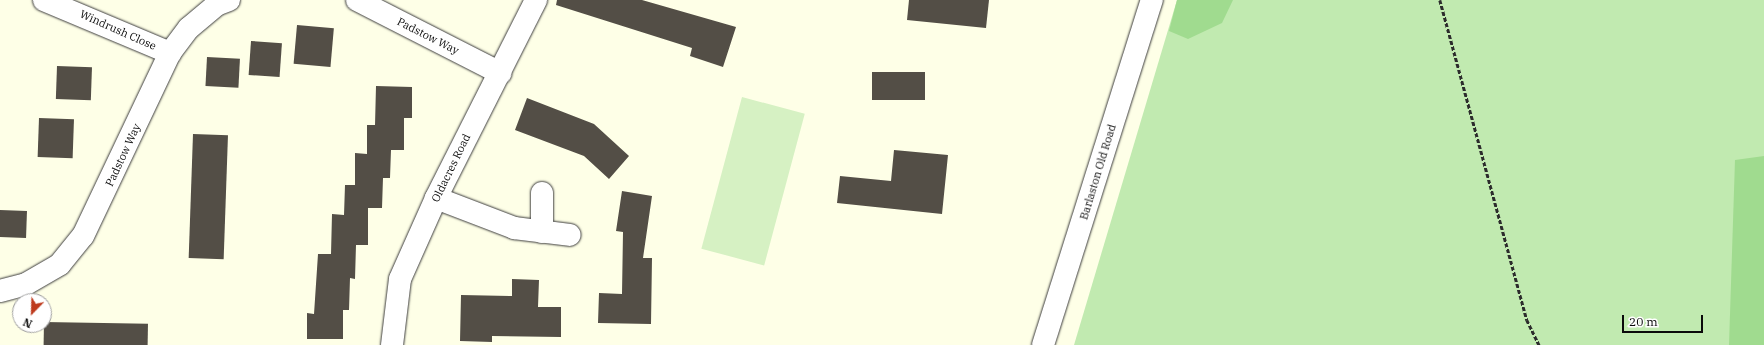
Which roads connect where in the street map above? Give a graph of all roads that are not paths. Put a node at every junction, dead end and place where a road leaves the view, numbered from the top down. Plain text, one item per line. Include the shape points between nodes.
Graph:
1 (44, 0) edge
2 (229, 0) edge
3 (357, 0) edge
4 (536, 0) edge
5 (1152, 0) edge
6 (170, 53) junction
7 (500, 73) junction
8 (542, 193) dead end
9 (436, 198) junction
10 (542, 232) junction
11 (570, 235) dead end
12 (0, 291) edge
13 (392, 345) edge
14 (1044, 345) edge

1 - 6 street, Windrush Close
2 - 6 street, Padstow Way via 216,5 189,28
3 - 7 street, Padstow Way
4 - 7 street, Oldacres Road
5 - 14 street, Barlaston Old Road
6 - 12 street, Padstow Way via 83,236 60,264 26,284
7 - 9 street, Oldacres Road
8 - 10 street
9 - 10 street via 514,228
9 - 13 street, Oldacres Road via 400,279
10 - 11 street

